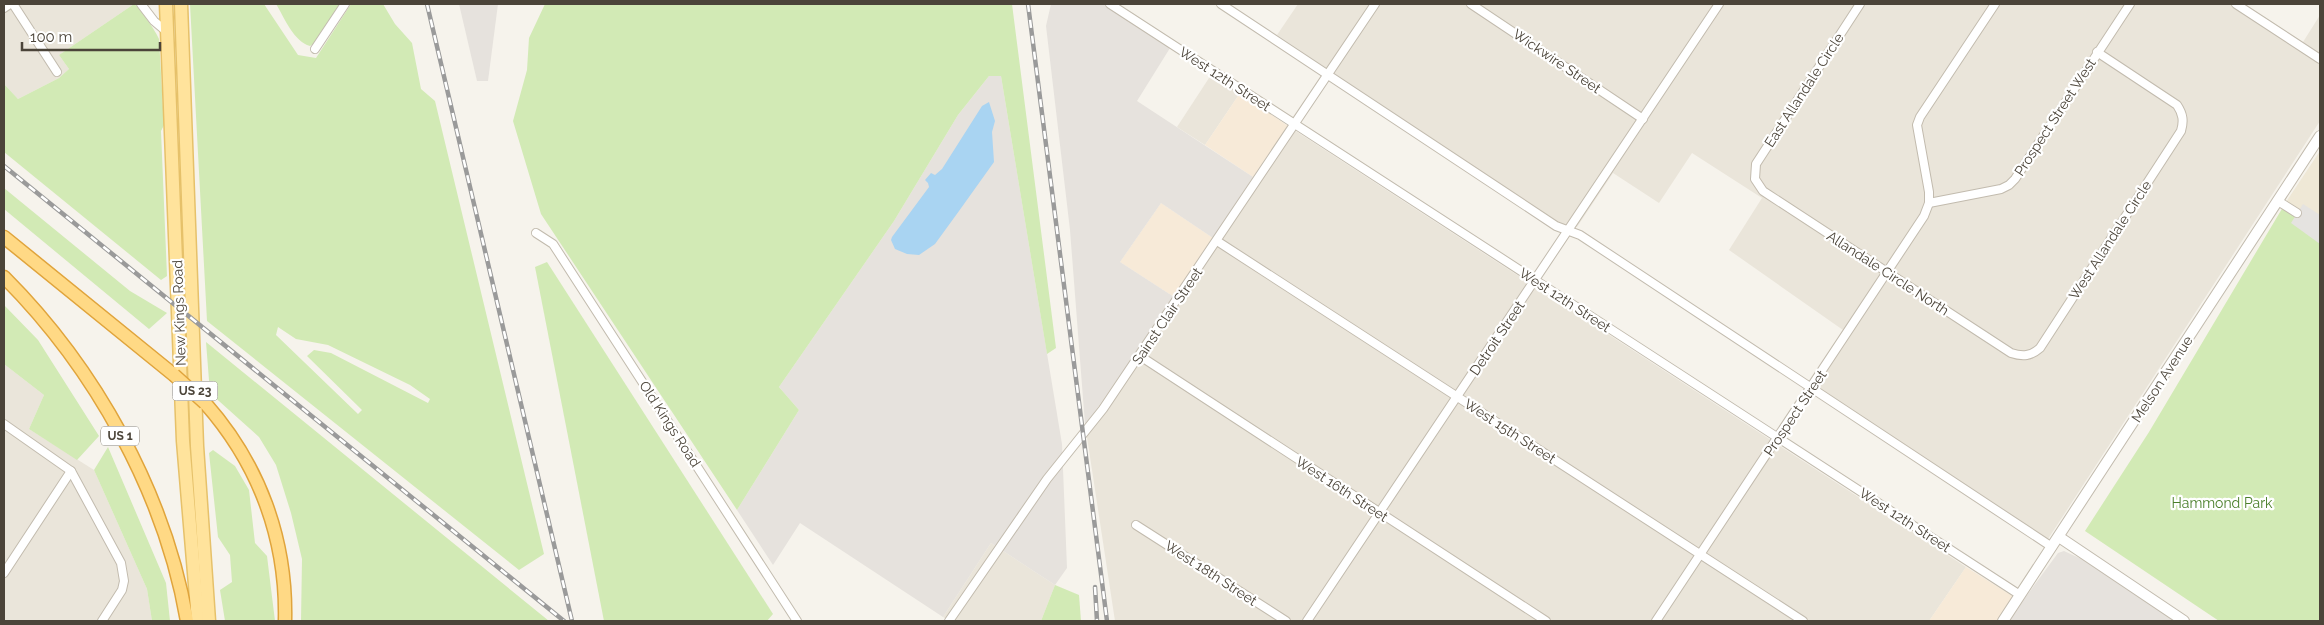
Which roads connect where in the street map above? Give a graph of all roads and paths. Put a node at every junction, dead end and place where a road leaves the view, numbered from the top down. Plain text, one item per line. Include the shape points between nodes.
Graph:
1 (12, 4) edge
2 (142, 4) edge
3 (166, 4) edge
4 (182, 4) edge
5 (345, 4) edge
6 (1110, 4) edge
7 (1221, 4) edge
8 (1375, 4) edge
9 (1471, 4) edge
10 (1719, 4) edge
11 (1860, 4) edge
12 (1995, 4) edge
13 (2130, 4) edge
14 (2236, 4) edge
15 (4, 8) edge
16 (167, 32) junction
17 (315, 49) dead end
18 (2097, 52) junction
19 (2320, 59) edge
20 (57, 72) dead end
21 (1327, 75) junction
22 (1643, 119) junction
23 (1295, 125) junction
24 (2320, 136) edge
25 (1755, 179) joint
26 (2278, 201) junction
27 (1929, 203) junction
28 (2297, 213) dead end
29 (1569, 230) junction
30 (536, 233) dead end
31 (4, 237) edge
32 (1217, 240) junction
33 (190, 255) junction
34 (178, 262) junction
35 (1887, 272) junction
36 (4, 277) edge
37 (1535, 281) junction
38 (1140, 356) junction
39 (2027, 356) joint
40 (1812, 388) junction
41 (1458, 397) junction
42 (4, 424) edge
43 (1778, 438) junction
44 (72, 471) junction
45 (1378, 513) junction
46 (1136, 525) dead end
47 (196, 526) junction
48 (2059, 537) junction
49 (2052, 547) junction
50 (1700, 554) junction
51 (4, 573) edge
52 (2020, 595) junction
53 (102, 621) edge
54 (186, 621) edge
55 (198, 621) edge
56 (209, 621) edge
57 (285, 621) edge
58 (797, 621) edge
59 (949, 621) edge
60 (1286, 621) edge
61 (1307, 621) edge
62 (1546, 621) edge
63 (1656, 621) edge
64 (1803, 621) edge
65 (2003, 621) edge
66 (2184, 621) edge

1 - 15 street
1 - 20 street
2 - 16 street
3 - 16 main road, New Kings Road / US 23
4 - 33 main road, New Kings Road / US 23
5 - 17 street
6 - 23 street, West 12th Street
7 - 21 street
8 - 21 street, Sainst Clair Street
9 - 22 street, Wickwire Street
10 - 22 street, Detroit Street
11 - 25 street, East Allandale Circle via 1756,164
12 - 27 street via 1917,125
13 - 18 street, Prospect Street West
14 - 19 street
16 - 34 main road, New Kings Road / US 23
18 - 27 street, Prospect Street West via 2009,185
18 - 39 street, West Allandale Circle via 2176,105 2183,118 2181,131 2040,348
21 - 23 street, Sainst Clair Street
21 - 29 street via 1556,226
22 - 29 street, Detroit Street
23 - 32 street, Sainst Clair Street
23 - 37 street, West 12th Street
24 - 26 street, Melson Avenue
25 - 35 street, Allandale Circle North via 1764,191
26 - 28 street
26 - 48 street, Melson Avenue
27 - 35 street, Prospect Street
29 - 37 street, Detroit Street
29 - 40 street
30 - 58 street, Old Kings Road via 553,244
31 - 57 highway, bridge via 174,375 205,403 241,450 271,513 284,583
32 - 38 street, Sainst Clair Street
32 - 41 street, West 15th Street
33 - 34 street
33 - 47 main road, New Kings Road / US 23
34 - 47 main road, New Kings Road / US 23 via 183,441
35 - 39 street, Allandale Circle North via 2011,354
35 - 40 street, Prospect Street
36 - 54 highway, US 1 via 82,371 131,456 166,541
37 - 41 street, Detroit Street
37 - 43 street, West 12th Street
38 - 45 street, West 16th Street
38 - 59 street, Sainst Clair Street via 1104,409 1046,479
40 - 43 street, Prospect Street
40 - 49 street
41 - 45 street, Detroit Street
41 - 50 street, West 15th Street
42 - 44 street
43 - 50 street, Prospect Street
43 - 52 street, West 12th Street
44 - 51 street
44 - 53 street via 121,563 124,581
45 - 61 street, Detroit Street
45 - 62 street, West 16th Street
46 - 60 street, West 18th Street
47 - 55 main road, New Kings Road / US 23
47 - 56 main road, New Kings Road / US 23
48 - 49 street, Melson Avenue
48 - 66 street
49 - 52 street, Melson Avenue
50 - 63 street, Prospect Street
50 - 64 street, West 15th Street
52 - 65 street, Melson Avenue

